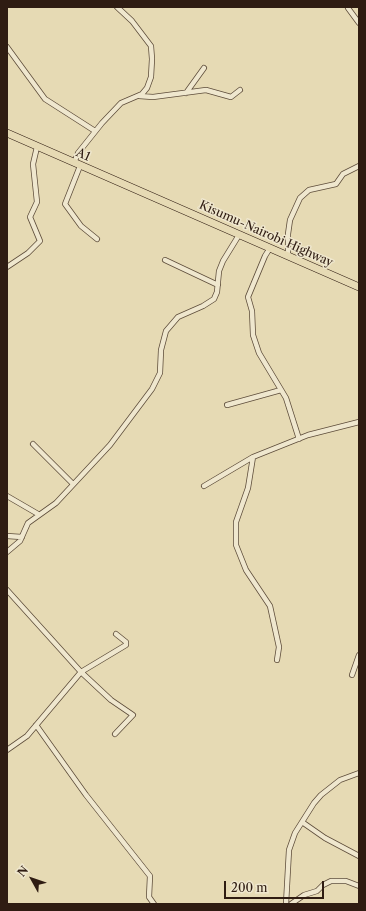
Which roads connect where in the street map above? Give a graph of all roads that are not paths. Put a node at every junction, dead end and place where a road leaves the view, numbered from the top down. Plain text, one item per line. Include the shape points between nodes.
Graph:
1 (117, 7) edge
2 (347, 7) edge
3 (359, 23) edge
4 (7, 46) edge
5 (204, 68) dead end
6 (240, 90) dead end
7 (186, 93) junction
8 (134, 96) junction
9 (95, 131) junction
10 (7, 133) edge
11 (37, 147) junction
12 (77, 164) junction
13 (359, 166) edge
14 (163, 201) joint
15 (239, 235) junction
16 (96, 239) dead end
17 (270, 248) junction
18 (288, 256) junction
19 (165, 260) dead end
20 (7, 267) edge
21 (218, 285) junction
22 (359, 287) edge
23 (281, 390) junction
24 (227, 405) dead end
25 (359, 422) edge
26 (300, 439) junction
27 (33, 444) dead end
28 (253, 457) junction
29 (73, 484) junction
30 (204, 486) dead end
31 (7, 496) edge
32 (38, 514) junction
33 (7, 536) edge
34 (22, 537) junction
35 (7, 552) edge
36 (7, 590) edge
37 (116, 634) dead end
38 (359, 655) edge
39 (277, 660) dead end
40 (81, 672) junction
41 (352, 675) dead end
42 (36, 726) junction
43 (114, 734) dead end
44 (7, 750) edge
45 (359, 773) edge
46 (302, 822) junction
47 (359, 856) edge
48 (359, 886) edge
49 (154, 904) edge
50 (286, 904) edge
51 (291, 904) edge

1 - 8 street via 132,21 151,46 151,77 142,94
2 - 3 street
4 - 9 street via 45,99
5 - 7 street
6 - 7 street via 231,97 206,90
7 - 8 street via 153,97
8 - 9 street via 121,102
9 - 12 street via 78,153
10 - 11 highway, A1 / A1
11 - 12 highway, A1 / A1
11 - 20 street via 32,164 37,202 30,217 40,241
12 - 14 highway, A1 / A1
12 - 16 street via 65,204 81,226
13 - 18 street via 343,174 336,184 309,190 300,198 290,220
14 - 15 highway, Kisumu-Nairobi Highway / A1
15 - 17 highway, Kisumu-Nairobi Highway / A1
15 - 21 street via 223,261
17 - 18 highway, Kisumu-Nairobi Highway / A1
17 - 23 street via 250,290 248,301 252,311 256,345
18 - 22 highway, Kisumu-Nairobi Highway / A1
19 - 21 street
21 - 29 street via 211,302 185,313 171,323 164,338 157,381 113,442
23 - 24 street
23 - 26 street
25 - 26 street
26 - 28 street
27 - 29 street
28 - 30 street
28 - 39 street via 248,488 236,522 236,545 246,570 270,606 279,647
29 - 32 street via 56,503
31 - 32 street
32 - 34 street via 28,523
33 - 34 street
34 - 35 street
36 - 40 street
37 - 40 street via 126,642 126,645
38 - 41 street
40 - 42 street
40 - 43 street via 133,715
42 - 44 street via 20,743
42 - 49 street via 150,876 149,897
45 - 46 street via 332,785 314,803
46 - 47 street
46 - 50 street via 289,850
48 - 51 street via 346,881 331,881 317,892 304,895

